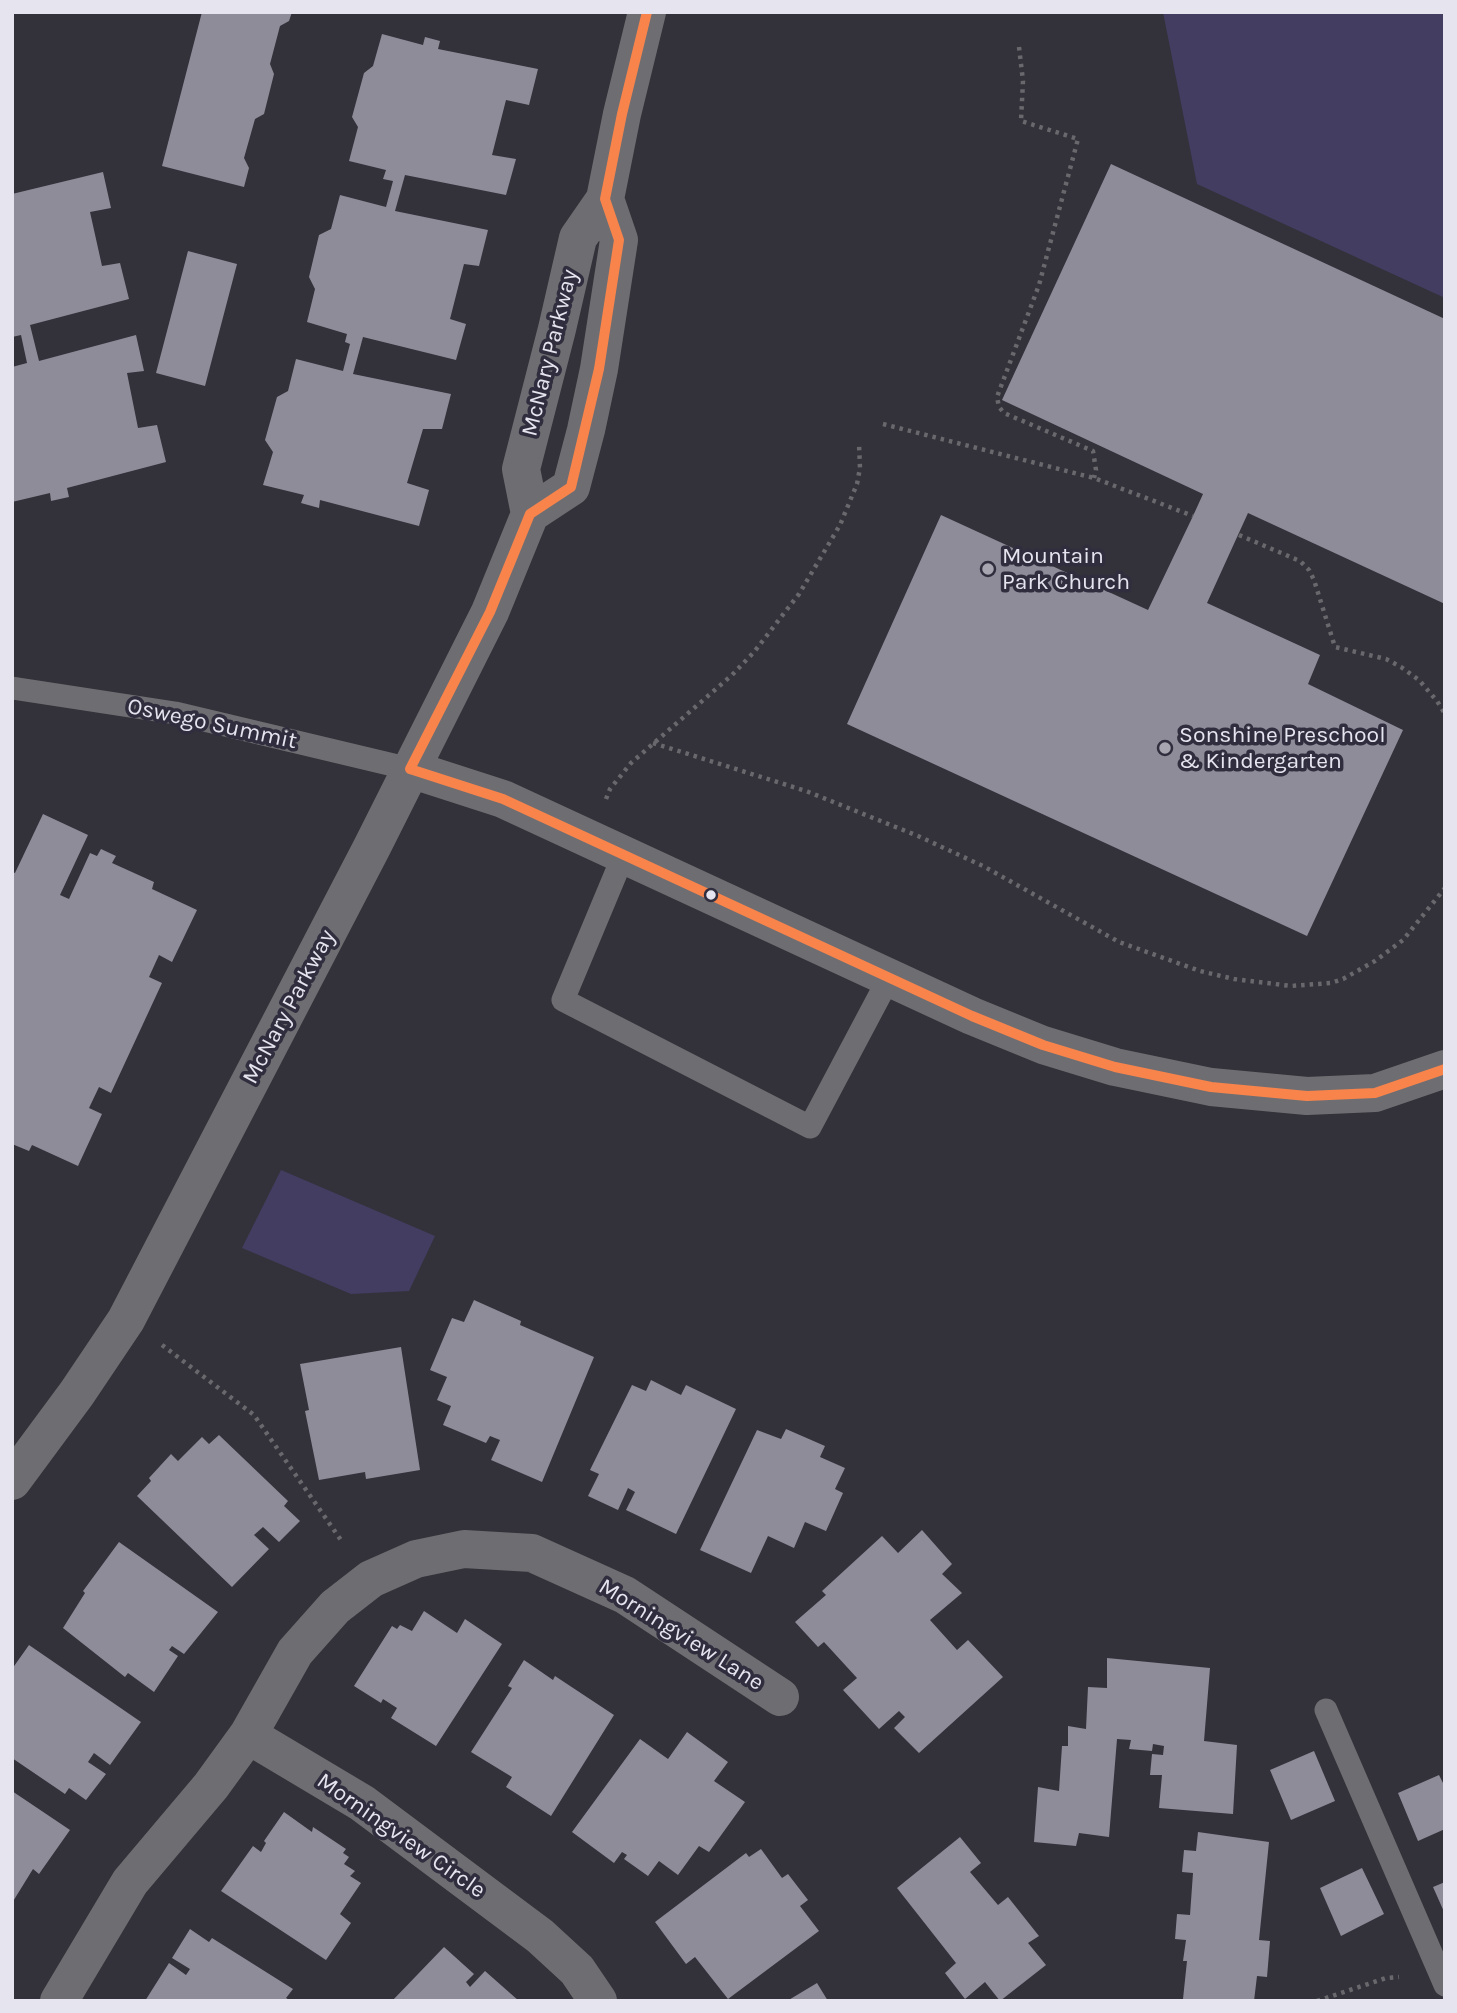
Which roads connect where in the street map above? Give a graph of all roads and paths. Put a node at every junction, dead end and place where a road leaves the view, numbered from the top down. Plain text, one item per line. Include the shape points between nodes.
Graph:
1 (647, 12) edge
2 (1019, 47) dead end
3 (605, 199) junction
4 (883, 424) dead end
5 (859, 443) dead end
6 (1094, 478) junction
7 (530, 514) junction
8 (1193, 516) dead end
9 (1239, 535) dead end
10 (12, 688) edge
11 (1445, 714) edge
12 (653, 743) junction
13 (410, 769) junction
14 (589, 838) junction
15 (624, 854) junction
16 (1445, 888) edge
17 (889, 978) junction
18 (1445, 1069) edge
19 (125, 1320) junction
20 (12, 1481) edge
21 (371, 1579) junction
22 (780, 1697) dead end
23 (1326, 1710) dead end
24 (248, 1735) junction
25 (1403, 1979) dead end
26 (1445, 1985) edge
27 (59, 2001) edge
28 (598, 2001) edge
29 (1317, 2001) edge

1 - 3 street, McNary Parkway
2 - 6 path via 1021,121 1078,139 1039,285 997,397 1004,413 1093,451
3 - 7 street, McNary Parkway via 578,238 521,469
3 - 7 street, McNary Parkway via 618,240 586,430 571,487
4 - 6 path
5 - 12 path via 860,468 853,494 799,594 732,675
6 - 8 path
7 - 13 street, McNary Parkway via 490,612
9 - 11 path via 1300,561 1309,570 1335,647 1401,667 1419,680
10 - 13 lane, Oswego Summit via 175,713
12 - 14 path via 610,789
12 - 16 path via 806,791 918,836 983,866 1119,942 1234,979 1291,986 1343,979 1403,940
13 - 14 street via 503,799
13 - 19 street, McNary Parkway
14 - 15 street
15 - 17 street
15 - 17 lane via 563,999 810,1127
17 - 18 street via 1043,1045 1115,1067 1211,1087 1307,1096 1375,1093
19 - 20 street, McNary Parkway
19 - 21 path via 254,1415
21 - 22 street, Morningview Lane via 416,1559 464,1549 532,1553 625,1595
21 - 24 street, Morningview Lane via 335,1608 295,1652
23 - 26 lane
24 - 27 street via 130,1882
24 - 28 street, Morningview Circle via 362,1803 540,1936 577,1970
25 - 29 path via 1386,1978

